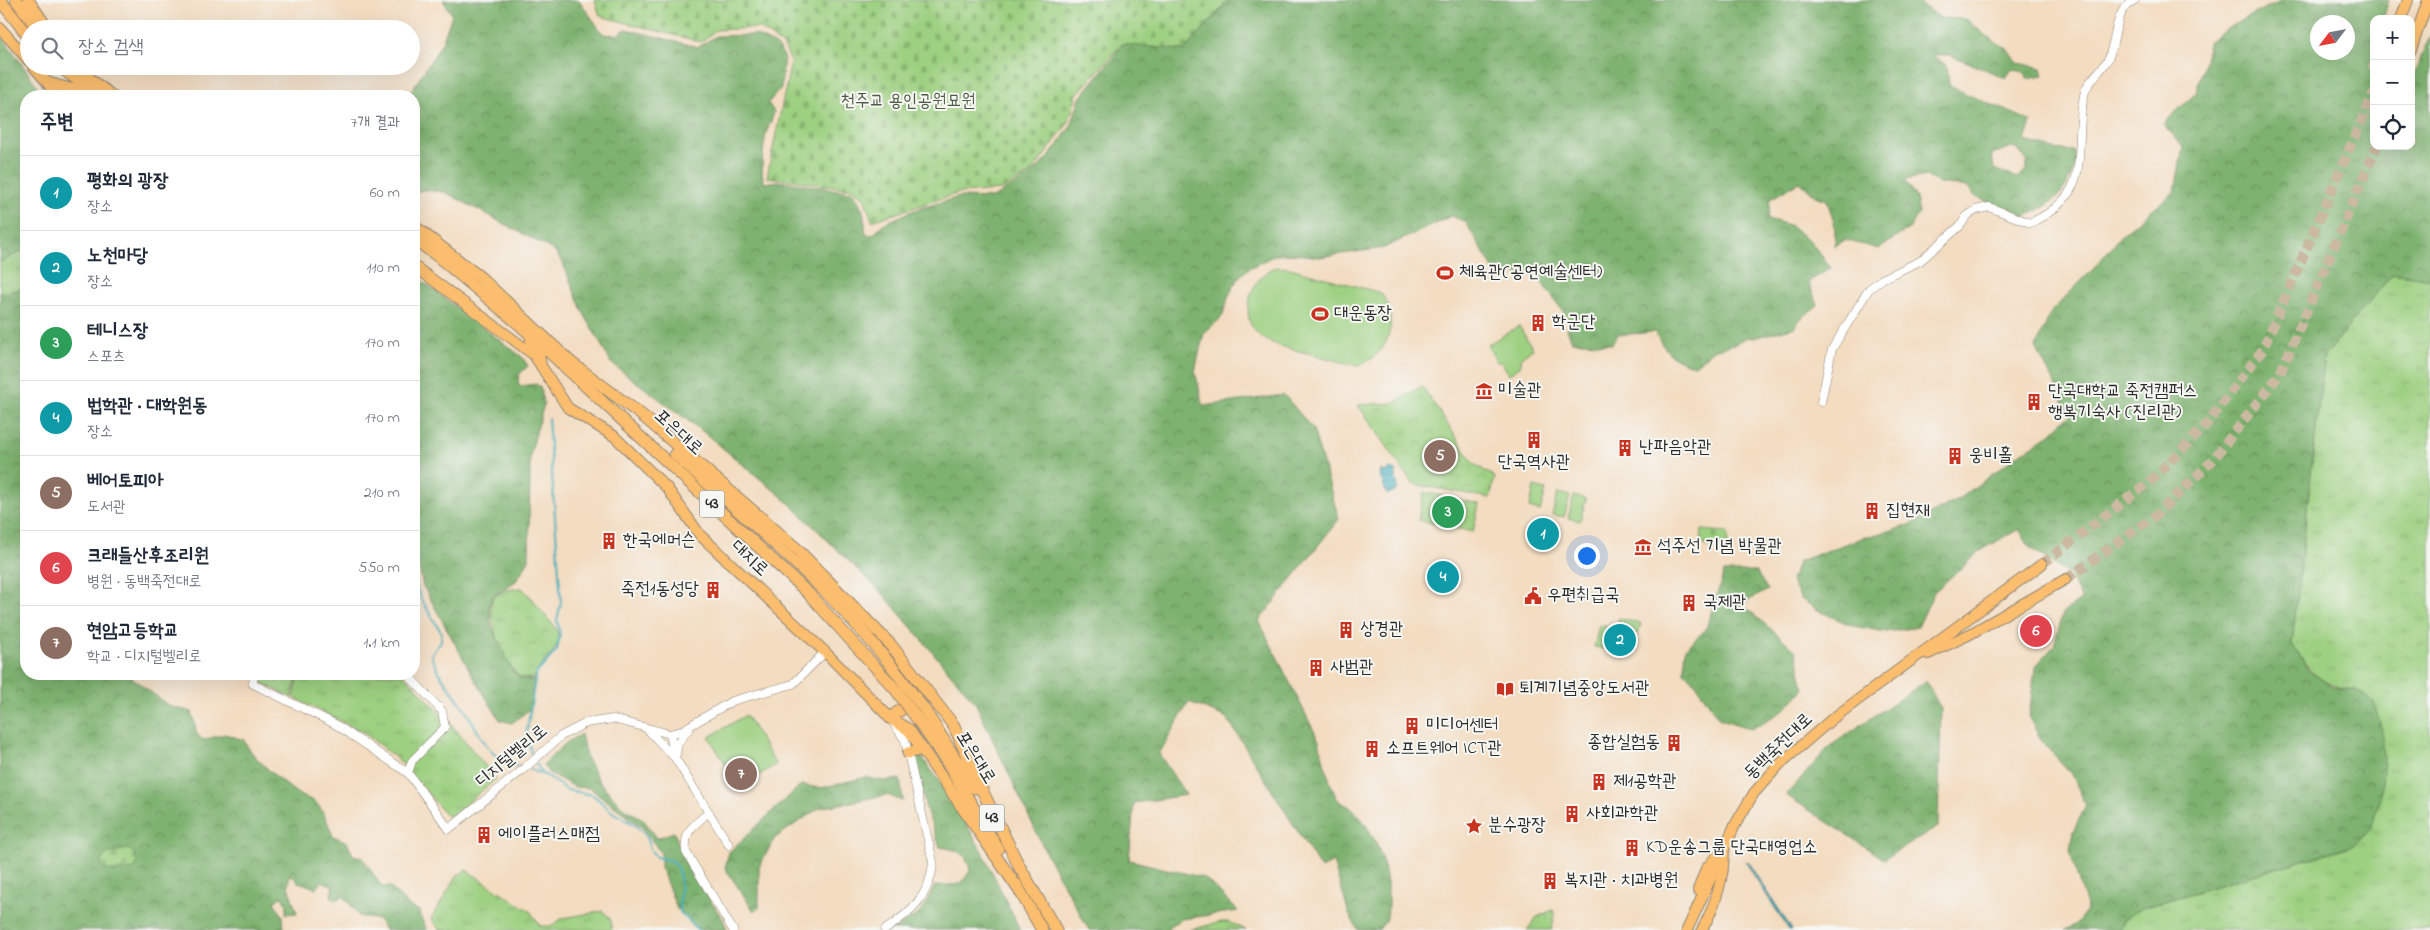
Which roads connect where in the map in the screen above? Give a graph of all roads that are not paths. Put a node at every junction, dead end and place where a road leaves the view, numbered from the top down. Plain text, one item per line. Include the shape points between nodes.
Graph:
1 (0, 0) edge
2 (16, 0) edge
3 (28, 0) edge
4 (2136, 0) edge
5 (2403, 0) edge
6 (2408, 0) edge
7 (2428, 0) edge
8 (2401, 15) edge
9 (2402, 15) edge
10 (2430, 17) edge
11 (31, 20) edge
12 (42, 20) edge
13 (20, 26) edge
14 (0, 28) edge
15 (2415, 39) edge
16 (2415, 44) edge
17 (20, 51) edge
18 (41, 75) edge
19 (73, 75) edge
20 (82, 75) edge
21 (89, 75) edge
22 (48, 83) junction
23 (52, 90) edge
24 (66, 90) edge
25 (95, 90) edge
26 (98, 90) edge
27 (99, 90) edge
28 (420, 231) edge
29 (420, 243) edge
30 (420, 270) edge
31 (520, 325) junction
32 (540, 362) junction
33 (573, 364) junction
34 (1821, 402) dead end
35 (2042, 564) tunnel mouth
36 (2066, 579) tunnel mouth
37 (825, 652) junction
38 (1914, 660) junction
39 (253, 680) edge
40 (412, 680) edge
41 (900, 686) junction
42 (927, 690) junction
43 (919, 712) junction
44 (890, 718) junction
45 (643, 726) junction
46 (692, 726) junction
47 (670, 734) junction
48 (922, 749) junction
49 (908, 754) junction
50 (675, 758) junction
51 (408, 773) junction
52 (708, 813) junction
53 (729, 845) dead end
54 (1724, 847) junction
55 (1021, 870) junction
56 (1019, 890) junction
57 (733, 930) edge
58 (885, 930) edge
59 (1042, 930) edge
60 (1056, 930) edge
61 (1680, 930) edge
62 (1686, 930) edge
63 (1702, 930) edge

1 - 13 highway
2 - 11 highway
3 - 12 highway
4 - 34 street via 2122,12 2108,60 2084,94 2076,183 2060,204 2030,223 1989,207 1976,210 1920,261 1882,279 1869,289 1832,350
5 - 8 main road
6 - 9 main road
7 - 15 main road
10 - 16 main road
14 - 17 main road
18 - 22 main road
19 - 25 highway
20 - 26 highway
21 - 27 highway
22 - 23 main road
22 - 24 highway
28 - 33 highway, 포은대로 / 43 via 480,278
29 - 31 highway, 포은대로 / 43
30 - 32 main road, 대지로
31 - 32 highway via 537,350
31 - 41 highway, 포은대로 / 43 via 807,592
32 - 37 main road, 대지로 via 568,408 614,436 667,488 700,535
33 - 41 highway, 포은대로 / 43 via 783,550 881,652
33 - 42 highway via 644,417 796,549 891,645
35 - 38 main road, 동백죽전대로
36 - 38 main road, 동백죽전대로 via 1970,634
37 - 44 main road, 대지로
37 - 46 street via 793,684 732,701
38 - 54 main road, 동백죽전대로 via 1832,719 1780,764 1754,793
39 - 51 street, 디지털벨리로 via 253,684 334,724
40 - 51 street via 442,710 445,727 412,761
41 - 43 highway, 43, bridge
42 - 44 highway
42 - 55 highway via 954,726
43 - 55 highway, 포은대로 / 43 via 971,782
43 - 56 highway, 포은대로 / 43 via 991,835
44 - 48 highway via 909,730
44 - 49 street, 대지로 via 905,740
45 - 47 street, 디지털벨리로
45 - 50 street
45 - 51 street, 디지털벨리로 via 613,719 586,722 561,736 449,829
46 - 47 street
46 - 50 street via 678,743
47 - 50 street
48 - 49 highway
48 - 56 highway
49 - 58 street, 대지로 via 932,851 932,871 926,890 915,907
50 - 52 street
52 - 53 street
52 - 57 street via 687,833 686,852
54 - 61 main road via 1706,869
54 - 62 main road, 동백죽전대로
54 - 63 main road via 1724,870
55 - 60 highway, 포은대로 / 43
56 - 59 highway, 포은대로 / 43

